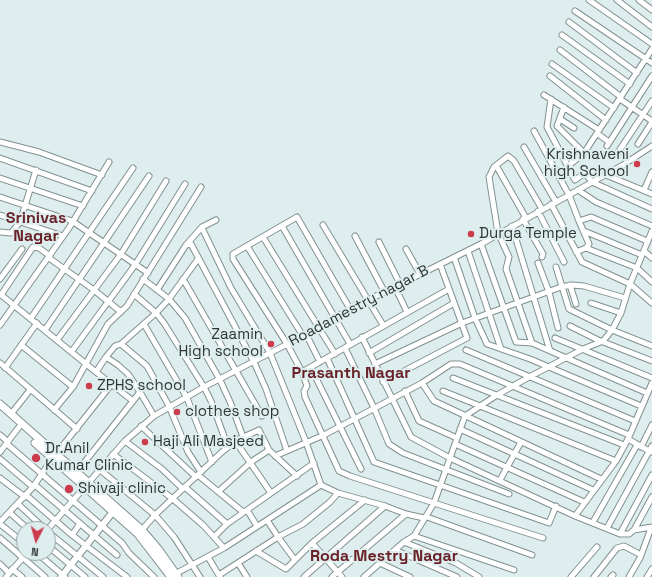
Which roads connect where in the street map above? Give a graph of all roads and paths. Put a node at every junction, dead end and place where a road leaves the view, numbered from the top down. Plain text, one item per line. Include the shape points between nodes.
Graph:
1 (589, 0) edge
2 (617, 0) edge
3 (639, 0) edge
4 (652, 10) edge
5 (575, 11) dead end
6 (569, 22) dead end
7 (652, 27) edge
8 (562, 35) dead end
9 (652, 44) edge
10 (652, 49) edge
11 (560, 50) dead end
12 (646, 59) junction
13 (652, 63) edge
14 (552, 64) dead end
15 (637, 73) junction
16 (550, 76) dead end
17 (652, 76) edge
18 (630, 84) junction
19 (544, 95) dead end
20 (621, 98) junction
21 (551, 99) junction
22 (652, 101) edge
23 (564, 107) junction
24 (631, 107) junction
25 (614, 108) junction
26 (643, 114) junction
27 (560, 120) junction
28 (606, 120) junction
29 (652, 121) edge
30 (574, 128) dead end
31 (534, 131) dead end
32 (599, 132) junction
33 (0, 142) edge
34 (638, 144) dead end
35 (652, 146) edge
36 (524, 147) dead end
37 (584, 153) junction
38 (617, 154) dead end
39 (0, 158) edge
40 (109, 162) dead end
41 (568, 166) junction
42 (497, 167) junction
43 (133, 168) dead end
44 (36, 170) junction
45 (652, 172) edge
46 (102, 175) junction
47 (606, 175) junction
48 (149, 176) dead end
49 (0, 178) edge
50 (166, 181) dead end
51 (592, 182) junction
52 (185, 184) dead end
53 (31, 187) junction
54 (201, 187) dead end
55 (578, 190) junction
56 (644, 190) junction
57 (92, 191) junction
58 (652, 194) edge
59 (569, 195) junction
60 (0, 197) edge
61 (554, 203) junction
62 (26, 205) junction
63 (83, 206) junction
64 (652, 209) edge
65 (540, 210) junction
66 (0, 215) edge
67 (525, 219) junction
68 (216, 220) dead end
69 (72, 221) junction
70 (579, 221) junction
71 (20, 222) junction
72 (282, 226) junction
73 (323, 226) dead end
74 (512, 226) junction
75 (652, 226) edge
76 (202, 228) junction
77 (0, 232) edge
78 (90, 232) junction
79 (584, 232) junction
80 (498, 234) junction
81 (63, 236) junction
82 (355, 236) dead end
83 (650, 236) edge
84 (263, 237) junction
85 (104, 242) junction
86 (379, 242) dead end
87 (481, 244) junction
88 (186, 245) junction
89 (248, 246) junction
90 (586, 248) junction
91 (406, 249) dead end
92 (22, 250) dead end
93 (468, 251) junction
94 (576, 252) junction
95 (643, 253) junction
96 (121, 254) junction
97 (49, 257) junction
98 (454, 257) junction
99 (542, 257) dead end
100 (652, 258) edge
101 (198, 259) junction
102 (564, 262) dead end
103 (538, 263) dead end
104 (440, 264) junction
105 (135, 265) junction
106 (556, 267) dead end
107 (637, 268) junction
108 (64, 269) junction
109 (148, 273) junction
110 (420, 274) junction
111 (0, 279) edge
112 (143, 279) junction
113 (183, 279) junction
114 (79, 280) junction
115 (652, 282) edge
116 (400, 284) junction
117 (630, 284) junction
118 (570, 285) junction
119 (395, 287) junction
120 (561, 287) junction
121 (449, 289) junction
122 (94, 290) junction
123 (157, 290) junction
124 (384, 291) junction
125 (549, 292) junction
126 (1, 294) edge
127 (134, 294) junction
128 (533, 298) junction
129 (625, 298) junction
130 (169, 299) junction
131 (108, 300) junction
132 (369, 300) junction
133 (454, 303) junction
134 (591, 303) dead end
135 (652, 303) edge
136 (519, 304) junction
137 (576, 304) dead end
138 (14, 305) junction
139 (504, 308) junction
140 (350, 309) junction
141 (121, 312) junction
142 (407, 312) junction
143 (490, 312) junction
144 (156, 313) junction
145 (621, 313) junction
146 (31, 318) junction
147 (335, 318) junction
148 (476, 318) junction
149 (37, 323) junction
150 (462, 323) junction
151 (144, 324) junction
152 (0, 325) edge
153 (383, 325) junction
154 (570, 326) dead end
155 (318, 327) junction
156 (558, 328) dead end
157 (45, 330) junction
158 (612, 330) junction
159 (305, 335) junction
160 (362, 337) junction
161 (554, 338) dead end
162 (57, 340) junction
163 (603, 341) junction
164 (532, 343) junction
165 (121, 344) junction
166 (287, 344) junction
167 (350, 344) junction
168 (21, 345) junction
169 (652, 346) edge
170 (345, 348) junction
171 (501, 349) junction
172 (583, 349) junction
173 (466, 350) dead end
174 (72, 351) junction
175 (550, 351) junction
176 (270, 353) junction
177 (369, 353) junction
178 (335, 354) junction
179 (106, 357) junction
180 (327, 358) junction
181 (567, 358) junction
182 (652, 361) edge
183 (254, 362) junction
184 (320, 362) junction
185 (0, 363) edge
186 (87, 364) junction
187 (375, 364) junction
188 (5, 368) junction
189 (311, 368) junction
190 (549, 368) junction
191 (235, 371) junction
192 (96, 372) junction
193 (302, 372) junction
194 (530, 376) junction
195 (453, 378) dead end
196 (652, 378) edge
197 (220, 380) junction
198 (383, 382) junction
199 (422, 383) junction
200 (652, 383) edge
201 (111, 385) junction
202 (513, 386) junction
203 (73, 387) junction
204 (204, 387) junction
205 (30, 390) junction
206 (405, 391) junction
207 (442, 391) dead end
208 (140, 392) junction
209 (647, 393) junction
210 (497, 395) junction
211 (187, 398) junction
212 (391, 399) junction
213 (133, 401) junction
214 (0, 404) edge
215 (169, 406) junction
216 (481, 406) junction
217 (641, 406) junction
218 (374, 408) junction
219 (0, 410) edge
220 (54, 410) junction
221 (11, 414) junction
222 (154, 416) junction
223 (262, 416) dead end
224 (465, 416) junction
225 (354, 418) junction
226 (635, 421) junction
227 (652, 425) edge
228 (141, 426) junction
229 (339, 426) junction
230 (19, 427) junction
231 (460, 429) junction
232 (77, 430) junction
233 (0, 435) edge
234 (324, 435) junction
235 (243, 437) junction
236 (628, 437) junction
237 (457, 438) junction
238 (125, 440) junction
239 (236, 442) junction
240 (306, 442) junction
241 (521, 442) junction
242 (7, 443) junction
243 (455, 444) junction
244 (624, 445) junction
245 (639, 446) junction
246 (228, 447) junction
247 (269, 450) junction
248 (651, 450) edge
249 (287, 451) junction
250 (0, 452) edge
251 (113, 454) junction
252 (514, 454) junction
253 (275, 456) junction
254 (54, 457) junction
255 (450, 458) junction
256 (0, 459) edge
257 (616, 461) junction
258 (212, 462) junction
259 (251, 462) junction
260 (314, 463) junction
261 (508, 467) junction
262 (99, 469) junction
263 (361, 469) dead end
264 (446, 470) junction
265 (76, 473) junction
266 (42, 475) junction
267 (198, 475) junction
268 (652, 475) edge
269 (297, 476) junction
270 (0, 478) edge
271 (600, 479) junction
272 (500, 480) junction
273 (440, 485) junction
274 (34, 486) junction
275 (86, 486) junction
276 (321, 486) junction
277 (184, 488) junction
278 (593, 490) junction
279 (219, 491) junction
280 (271, 493) junction
281 (338, 493) junction
282 (509, 494) dead end
283 (26, 496) junction
284 (652, 497) edge
285 (173, 499) junction
286 (74, 500) junction
287 (365, 500) junction
288 (584, 502) junction
289 (434, 503) junction
290 (18, 504) junction
291 (385, 506) junction
292 (556, 506) junction
293 (64, 511) junction
294 (245, 511) junction
295 (10, 513) junction
296 (112, 513) junction
297 (406, 514) junction
298 (155, 515) junction
299 (575, 516) junction
300 (427, 517) junction
301 (56, 520) junction
302 (267, 520) junction
303 (19, 521) edge
304 (36, 521) edge
305 (594, 522) junction
306 (0, 523) edge
307 (227, 524) junction
308 (79, 525) junction
309 (102, 526) junction
310 (257, 526) junction
311 (651, 527) edge
312 (607, 528) junction
313 (634, 530) junction
314 (140, 532) junction
315 (620, 534) junction
316 (72, 535) junction
317 (16, 536) edge
318 (215, 536) junction
319 (414, 536) junction
320 (56, 537) edge
321 (94, 537) junction
322 (278, 537) junction
323 (0, 538) edge
324 (544, 538) dead end
325 (404, 542) junction
326 (312, 543) junction
327 (87, 546) junction
328 (597, 547) dead end
329 (224, 548) junction
330 (395, 550) junction
331 (256, 551) junction
332 (16, 553) edge
333 (56, 553) edge
334 (117, 555) dead end
335 (532, 555) dead end
336 (641, 555) junction
337 (78, 556) junction
338 (208, 557) junction
339 (325, 558) junction
340 (295, 560) junction
341 (20, 561) edge
342 (25, 561) edge
343 (46, 561) edge
344 (238, 563) junction
345 (380, 563) junction
346 (0, 564) edge
347 (193, 564) junction
348 (71, 566) junction
349 (514, 570) dead end
350 (652, 570) edge
351 (398, 572) junction
352 (9, 573) edge
353 (340, 575) edge
354 (63, 576) edge
355 (174, 576) edge
356 (220, 576) edge
357 (22, 577) edge
358 (45, 577) edge
359 (85, 577) edge
360 (103, 577) edge
361 (127, 577) edge
362 (154, 577) edge
363 (200, 577) edge
364 (247, 577) edge
365 (304, 577) edge
366 (332, 577) edge
367 (364, 577) edge
368 (393, 577) edge
369 (410, 577) edge
370 (457, 577) edge
371 (479, 577) edge
372 (571, 577) edge
373 (594, 577) edge
374 (629, 577) edge
375 (647, 577) edge

1 - 9 street
2 - 7 street
3 - 4 street
5 - 12 street
6 - 15 street
8 - 18 street
10 - 12 street
11 - 20 street
12 - 13 street
12 - 15 street
14 - 25 street
15 - 18 street
16 - 28 street
17 - 24 street
18 - 20 street
19 - 21 street
20 - 24 street
20 - 25 street
21 - 23 street
21 - 41 street via 547,127
22 - 26 street
23 - 27 street
23 - 32 street
24 - 26 street
24 - 32 street via 608,144
25 - 28 street
26 - 29 street
26 - 38 street
27 - 30 street
27 - 37 street via 557,126
28 - 32 street
29 - 34 street
31 - 59 street
32 - 37 street
33 - 46 street via 38,152
35 - 47 street, Roadamestry nagar B
36 - 61 street
37 - 41 street
39 - 44 street
40 - 46 street
41 - 51 street via 575,180 585,173
42 - 65 street via 508,156 514,161
42 - 67 street
42 - 80 street via 489,177
43 - 78 street
44 - 53 street
44 - 57 street
45 - 56 street
46 - 57 street
47 - 51 street, Roadamestry nagar B
47 - 56 street
48 - 85 street
49 - 53 street
50 - 96 street
51 - 55 street, Roadamestry nagar B
51 - 64 street
52 - 105 street
53 - 62 street
53 - 63 street
54 - 109 street
55 - 59 street, Roadamestry nagar B
55 - 75 street via 596,202
56 - 58 street
57 - 63 street
59 - 61 street, Roadamestry nagar B
59 - 70 street
60 - 62 street
61 - 65 street, Roadamestry nagar B
61 - 94 street
62 - 69 street
62 - 71 street
63 - 69 street
65 - 67 street, Roadamestry nagar B
65 - 102 street
66 - 71 street
67 - 74 street, Roadamestry nagar B
67 - 99 street via 543,254
68 - 76 street
69 - 78 street
69 - 81 street
70 - 79 street
70 - 83 street via 594,218
71 - 77 street via 11,233
71 - 81 street
72 - 84 street
72 - 140 street via 297,217
72 - 147 street
73 - 132 street
74 - 80 street, Roadamestry nagar B
74 - 128 street
76 - 88 street
76 - 176 street via 231,288
78 - 85 street
78 - 108 street
79 - 90 street via 589,244
79 - 95 street
80 - 87 street, Roadamestry nagar B
80 - 136 street via 509,257 506,269
81 - 97 street
82 - 124 street
83 - 95 street
84 - 89 street
84 - 155 street
85 - 96 street
85 - 114 street
86 - 116 street
87 - 93 street, Roadamestry nagar B
87 - 139 street
88 - 101 street via 191,244
88 - 123 street
89 - 159 street
89 - 166 street via 233,254 233,259
90 - 94 street
90 - 107 street
91 - 110 street
92 - 111 street
93 - 98 street, Roadamestry nagar B
93 - 143 street
94 - 117 street via 582,262
95 - 100 street
95 - 107 street
96 - 105 street
96 - 122 street
97 - 108 street
97 - 126 street via 40,248 33,247
97 - 138 street
98 - 104 street, Roadamestry nagar B
98 - 148 street
101 - 113 street
101 - 183 street
103 - 125 street
104 - 110 street, Roadamestry nagar B
104 - 121 street
105 - 109 street
105 - 131 street
106 - 120 street
107 - 115 street
107 - 117 street
108 - 114 street
108 - 146 street
109 - 112 street
110 - 116 street, Roadamestry nagar B
112 - 123 street
112 - 127 street
113 - 130 street
113 - 191 street
114 - 122 street
114 - 157 street
116 - 119 street, Roadamestry nagar B
117 - 129 street
117 - 135 street
118 - 120 street
118 - 129 street via 584,286
118 - 137 street
119 - 124 street, Roadamestry nagar B
119 - 142 street
120 - 125 street
120 - 158 street via 569,309
121 - 133 street
121 - 142 street
122 - 131 street
122 - 162 street
123 - 130 street
124 - 132 street, Roadamestry nagar B
125 - 128 street
125 - 156 street
126 - 138 street
127 - 141 street
127 - 144 street
128 - 136 street
128 - 175 street
129 - 145 street
130 - 144 street
130 - 197 street via 185,318
131 - 141 street
131 - 174 street
132 - 140 street, Roadamestry nagar B
132 - 153 street
133 - 150 street
133 - 177 street
134 - 145 street
136 - 139 street
136 - 164 street
138 - 146 street
138 - 152 street
139 - 143 street
139 - 164 street via 516,342
140 - 147 street, Roadamestry nagar B
141 - 186 street via 108,324
142 - 153 street
143 - 148 street
143 - 171 street
144 - 151 street
144 - 204 street
145 - 158 street
146 - 149 street
147 - 155 street, Roadamestry nagar B
147 - 167 street
148 - 150 street
148 - 171 street via 485,342
149 - 157 street
149 - 168 street
150 - 187 street
150 - 198 street via 467,338
151 - 165 street
151 - 211 street
153 - 160 street
154 - 163 street
155 - 159 street, Roadamestry nagar B
155 - 178 street
157 - 162 street
158 - 163 street
158 - 169 street
159 - 166 street, Roadamestry nagar B
159 - 184 street
160 - 167 street
160 - 177 street
161 - 172 street
162 - 174 street
163 - 172 street
163 - 182 street
164 - 175 street
165 - 179 street via 115,346
165 - 215 street via 146,366
166 - 176 street, Roadamestry nagar B
166 - 193 street
167 - 170 street
168 - 188 street
168 - 203 street
170 - 178 street
170 - 218 street
171 - 190 street
172 - 181 street
172 - 196 street
173 - 194 street
174 - 186 street
175 - 181 street
176 - 183 street, Roadamestry nagar B
176 - 240 street
177 - 187 street
178 - 180 street
179 - 192 street
179 - 208 street via 128,374
180 - 184 street
180 - 225 street
181 - 190 street
181 - 209 street
183 - 191 street, Roadamestry nagar B
183 - 249 street via 266,388
184 - 189 street
185 - 188 street
186 - 192 street
186 - 203 street
187 - 198 street
188 - 205 street
189 - 193 street
189 - 229 street
190 - 194 street
190 - 217 street
191 - 197 street, Roadamestry nagar B
191 - 223 street
192 - 201 street
193 - 234 street via 307,386 304,391 305,397
194 - 202 street
194 - 226 street
195 - 210 street
197 - 204 street, Roadamestry nagar B
197 - 235 street
198 - 212 street
199 - 202 street via 455,363
199 - 206 street
199 - 224 street via 434,401
200 - 209 street
201 - 213 street
201 - 232 street
202 - 210 street
202 - 236 street
203 - 220 street
204 - 211 street, Roadamestry nagar B
204 - 246 street
205 - 220 street
205 - 221 street
206 - 212 street
206 - 237 street via 419,421
207 - 216 street
208 - 213 street
208 - 222 street
209 - 217 street
210 - 216 street
210 - 244 street
211 - 215 street, Roadamestry nagar B
211 - 258 street
212 - 218 street
212 - 255 street via 411,437
213 - 265 street
214 - 221 main road
215 - 222 street, Roadamestry nagar B
215 - 267 street
216 - 224 street
216 - 257 street
217 - 226 street
218 - 225 street
218 - 264 street via 389,444 394,449
219 - 230 main road
220 - 232 street
221 - 254 main road
222 - 228 street, Roadamestry nagar B
224 - 231 street
224 - 241 street
225 - 229 street
225 - 273 street via 374,462
226 - 236 street
227 - 245 street
228 - 238 street, Roadamestry nagar B
228 - 267 street
229 - 234 street
229 - 263 street
230 - 242 street
230 - 254 main road
231 - 237 street
231 - 252 street
232 - 254 street
233 - 242 street
234 - 240 street
234 - 289 street via 339,471
235 - 239 street
235 - 247 street via 261,431
236 - 244 street
236 - 245 street
237 - 243 street
238 - 251 street, Roadamestry nagar B
238 - 277 street
239 - 246 street
239 - 259 street
240 - 249 street
240 - 260 street
241 - 252 street
241 - 271 street
242 - 250 street
242 - 266 street
243 - 255 street
243 - 261 street
244 - 257 street
245 - 248 street
245 - 305 street
246 - 258 street
247 - 253 street
247 - 259 street
248 - 312 street
249 - 253 street
251 - 262 street, Roadamestry nagar B
251 - 285 street
252 - 261 street
252 - 278 street
253 - 269 street
254 - 265 main road
254 - 266 street
254 - 275 main road
255 - 264 street
255 - 272 street
256 - 274 street
257 - 271 street
258 - 267 street
259 - 279 street
259 - 280 street
260 - 269 street
260 - 276 street
261 - 272 street
261 - 288 street
262 - 275 street, Roadamestry nagar B
262 - 298 street
264 - 273 street
264 - 282 street
265 - 275 main road
266 - 274 street
266 - 286 street
267 - 277 street
267 - 279 street
268 - 315 street
269 - 280 street
270 - 283 street
271 - 278 street
272 - 292 street
273 - 289 street
273 - 292 street via 549,523
274 - 283 street
274 - 293 street
275 - 286 street, Roadamestry nagar B
275 - 296 main road
275 - 314 main road
276 - 281 street
276 - 302 street
277 - 285 street
277 - 307 street
278 - 288 street
279 - 294 street
280 - 294 street
281 - 287 street
281 - 322 street via 303,524
283 - 290 street
283 - 301 street
284 - 313 street
285 - 298 street
285 - 318 street
286 - 293 street, Roadamestry nagar B
286 - 309 street
287 - 291 street
287 - 326 street
288 - 299 street
289 - 300 street
289 - 324 street
290 - 295 street
290 - 304 street
291 - 297 street
291 - 339 street
292 - 299 street
293 - 301 street, Roadamestry nagar B
293 - 308 street
294 - 307 street
294 - 310 street
295 - 303 street
295 - 306 street
296 - 309 street
296 - 314 main road
297 - 300 street
297 - 353 street
298 - 314 street
298 - 347 street
299 - 305 street
300 - 319 street
300 - 335 street
301 - 316 street
302 - 310 street
302 - 322 street
305 - 312 street
306 - 317 street
307 - 318 street
308 - 316 street
308 - 321 street
309 - 321 street
309 - 362 street via 122,542 129,553
310 - 329 street
311 - 313 street
311 - 336 street
312 - 315 street
313 - 315 street via 629,534
314 - 355 main road
316 - 327 street
318 - 329 street
319 - 325 street
319 - 349 street
320 - 337 street
321 - 327 street
321 - 334 street
322 - 331 street
322 - 340 street
323 - 332 street
325 - 330 street
325 - 371 street via 456,563
326 - 339 street
326 - 340 street
327 - 337 street
327 - 361 street
328 - 372 street
329 - 338 street
330 - 345 street
330 - 370 street
331 - 340 street via 286,569
331 - 344 street
333 - 348 street
336 - 373 street via 624,546 617,548
336 - 374 street
337 - 348 street
337 - 360 street
338 - 347 street
338 - 356 street
339 - 353 street
339 - 365 street
341 - 352 street
342 - 358 street
343 - 354 street
344 - 356 street
344 - 364 street
345 - 351 street
345 - 367 street
346 - 352 street
347 - 355 street
347 - 363 street
348 - 354 street
348 - 359 street
350 - 375 street
351 - 368 street
351 - 369 street
352 - 357 street
353 - 366 street

